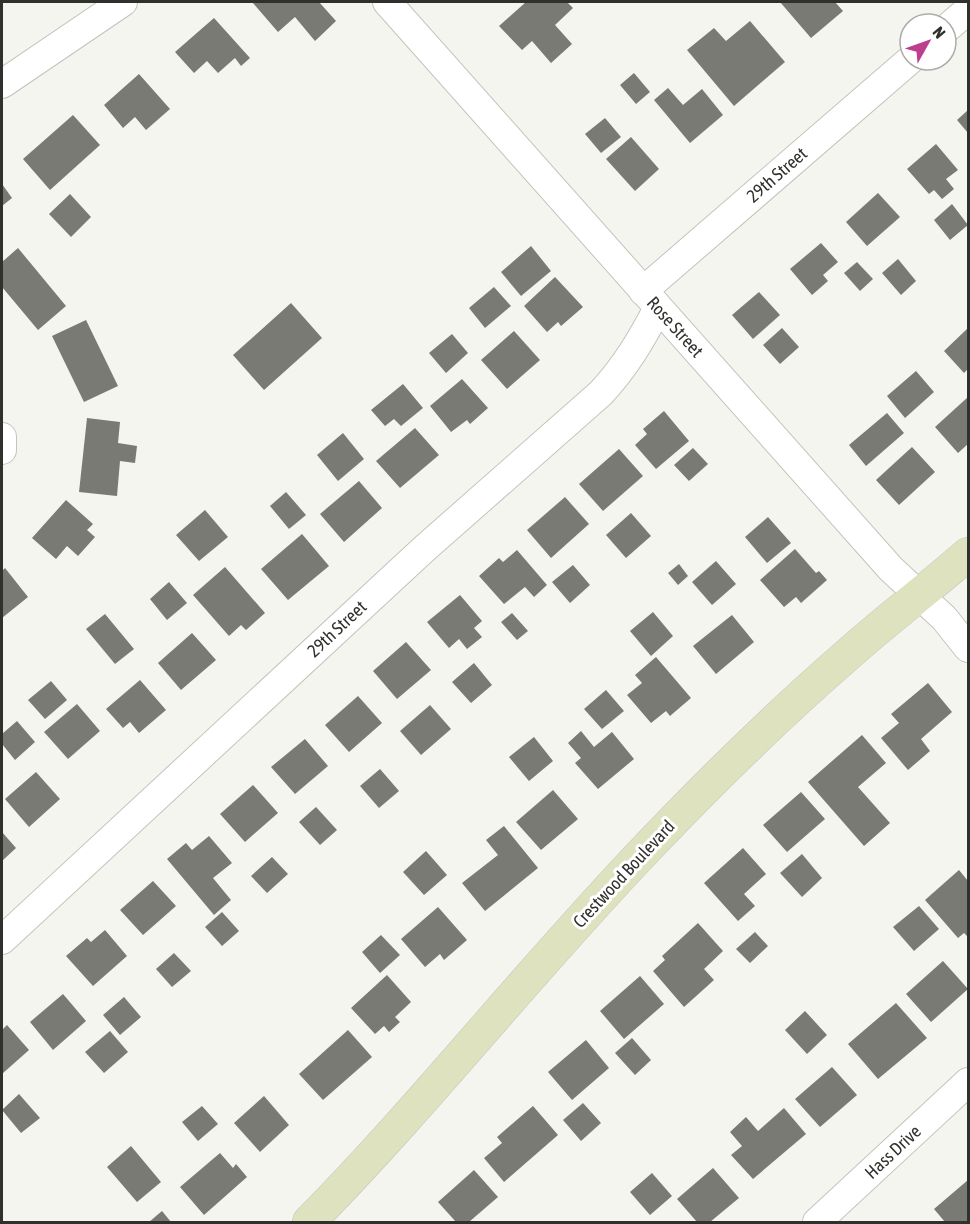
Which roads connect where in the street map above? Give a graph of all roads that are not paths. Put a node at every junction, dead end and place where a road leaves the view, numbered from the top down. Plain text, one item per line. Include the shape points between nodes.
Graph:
1 (123, 2) edge
2 (388, 2) edge
3 (898, 71) edge
4 (2, 84) edge
5 (651, 299) junction
6 (2, 437) edge
7 (2, 450) edge
8 (969, 554) edge
9 (920, 596) junction
10 (969, 648) edge
11 (2, 940) edge
12 (969, 1082) edge
13 (309, 1222) edge
14 (817, 1222) edge

1 - 4 street
2 - 5 street, Rose Street
3 - 5 street, 29th Street
5 - 9 street, Rose Street via 891,569
5 - 11 street, 29th Street via 641,341 601,393 424,549
6 - 7 street
8 - 9 street, Crestwood Boulevard
9 - 10 street, Rose Street
9 - 13 street, Crestwood Boulevard via 846,656 722,771 647,848 417,1108
12 - 14 street, Hass Drive

